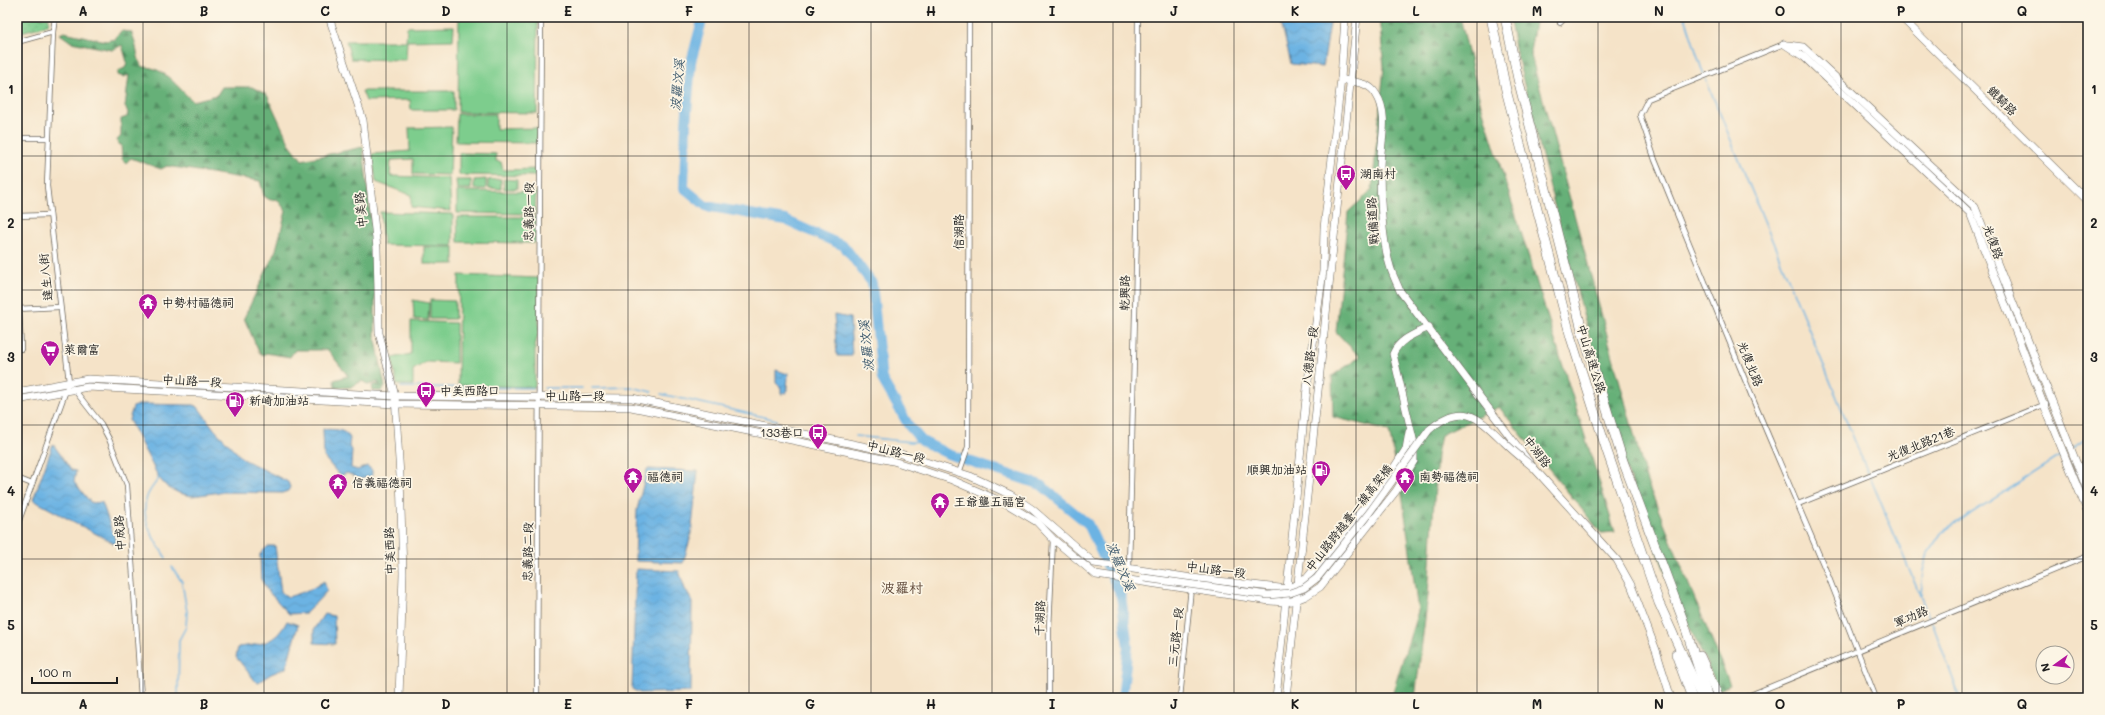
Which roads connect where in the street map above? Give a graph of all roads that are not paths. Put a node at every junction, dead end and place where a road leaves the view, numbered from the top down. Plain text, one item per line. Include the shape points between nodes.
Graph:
1 (55, 17) edge
2 (329, 17) edge
3 (541, 17) edge
4 (969, 17) edge
5 (1138, 17) edge
6 (1345, 17) edge
7 (1357, 17) edge
8 (1491, 17) edge
9 (1505, 17) edge
10 (1566, 17) edge
11 (1901, 17) edge
12 (1560, 23) dead end
13 (53, 32) junction
14 (17, 42) edge
15 (1784, 44) junction
16 (1341, 79) junction
17 (1349, 82) junction
18 (24, 138) dead end
19 (49, 138) junction
20 (2088, 201) edge
21 (50, 215) junction
22 (17, 216) edge
23 (59, 307) junction
24 (18, 308) edge
25 (1429, 327) junction
26 (21, 349) dead end
27 (70, 387) junction
28 (240, 387) junction
29 (17, 392) edge
30 (239, 395) junction
31 (305, 396) junction
32 (539, 398) junction
33 (17, 400) edge
34 (395, 400) junction
35 (2051, 402) junction
36 (2044, 405) junction
37 (539, 407) junction
38 (1409, 424) junction
39 (1533, 466) junction
40 (959, 473) junction
41 (17, 478) edge
42 (32, 484) junction
43 (2088, 492) edge
44 (1798, 504) junction
45 (2088, 513) edge
46 (17, 526) edge
47 (1053, 539) junction
48 (2088, 556) edge
49 (1129, 569) junction
50 (1144, 578) junction
51 (1192, 578) junction
52 (1128, 581) junction
53 (1298, 583) junction
54 (1191, 589) junction
55 (1288, 590) junction
56 (1296, 600) junction
57 (1286, 602) junction
58 (1659, 603) junction
59 (1683, 620) junction
60 (1857, 651) junction
61 (141, 698) edge
62 (399, 698) edge
63 (537, 698) edge
64 (1049, 698) edge
65 (1180, 698) edge
66 (1276, 698) edge
67 (1286, 698) edge
68 (1671, 698) edge
69 (1692, 698) edge
70 (1702, 698) edge
71 (1708, 698) edge
72 (1719, 698) edge
73 (1743, 698) edge
74 (1876, 698) edge

1 - 13 street, 達生八街
2 - 34 street, 中美路 via 363,120 377,248 379,333
3 - 32 street, 忠義路一段
4 - 40 street, 信湖路 via 968,447
5 - 49 street, 乾興路 via 1137,228
6 - 16 street, 八德路一段
7 - 17 street, 八德路一段
8 - 58 highway, 中山高速公路 via 1506,90 1571,338
9 - 59 highway, 中山高速公路 via 1518,79 1583,334 1623,461
10 - 12 street
11 - 20 street, 鐵騎路
13 - 14 street
13 - 19 street, 達生八街
15 - 35 street, 光復路 via 1803,47 1975,207
15 - 36 street, 光復路 via 1804,57 1970,213
15 - 44 street, 光復北路 via 1648,99 1640,115 1655,160
16 - 17 street, 戰備道路
16 - 55 street, 八德路一段
17 - 25 street, 戰備道路 via 1365,83 1375,92 1383,106 1380,168 1385,247 1400,291
17 - 53 street, 八德路一段 via 1332,270
18 - 19 street
19 - 21 street, 達生八街 via 47,186
21 - 22 street
21 - 23 street, 達生八街
23 - 24 street
23 - 27 street, 達生八街
24 - 26 street
25 - 38 street via 1396,346 1393,354
25 - 39 street, 中湖路
27 - 28 street, 中山路一段 via 88,379
27 - 29 street, 中山路一段
27 - 30 street, 中山路一段
27 - 33 street, 中山路一段
27 - 42 street, 達生八街
27 - 61 street, 中成路 via 101,424 127,485
28 - 30 street
28 - 31 street, 中山路一段
30 - 31 street, 中山路一段
31 - 34 street, 中山路一段
32 - 34 street, 中山路一段
32 - 37 street, 忠義路一段
32 - 40 street, 中山路一段 via 632,398 656,402 710,416 902,454
34 - 37 street, 中山路一段
34 - 62 street, 中美西路 via 403,573
35 - 36 street, 光復北路21巷
35 - 43 street, 光復路
36 - 44 street, 光復北路21巷
36 - 45 street, 光復路
37 - 47 street, 中山路一段 via 631,407 893,461 952,480 1007,504 1037,522
37 - 63 street, 忠義路二段
38 - 53 street via 1406,449 1384,483 1307,578
38 - 56 street via 1414,443 1414,461 1396,491 1320,586
39 - 50 street, 中山路跨越臺一線高架橋, bridge via 1505,444 1484,422 1467,414 1453,416 1428,430 1340,551 1317,578 1304,588 1284,595 1268,595
39 - 68 street, 中湖路 via 1617,560 1631,585
40 - 49 street, 中山路一段 via 1011,495 1032,509 1094,563
41 - 42 street
42 - 46 street, 達生八街
44 - 60 street, 光復北路
47 - 52 street, 中山路一段 via 1096,576
47 - 64 street, 千湖路
48 - 60 street, 軍功路
49 - 50 street
49 - 51 street, 中山路一段
50 - 52 street
51 - 54 street, 三元路一段
51 - 55 street, 中山路一段
52 - 54 street, 中山路一段
53 - 55 street
53 - 56 street, 八德路一段
54 - 57 street, 中山路一段
54 - 65 street, 三元路一段
55 - 57 street, 八德路一段
56 - 57 street, 中山路一段
56 - 67 street, 八德路一段
57 - 66 street, 八德路一段
58 - 69 highway
58 - 70 highway, 中山高速公路
59 - 71 highway, 中山高速公路
59 - 72 highway
60 - 73 street, 軍功路
60 - 74 street, 光復北路

